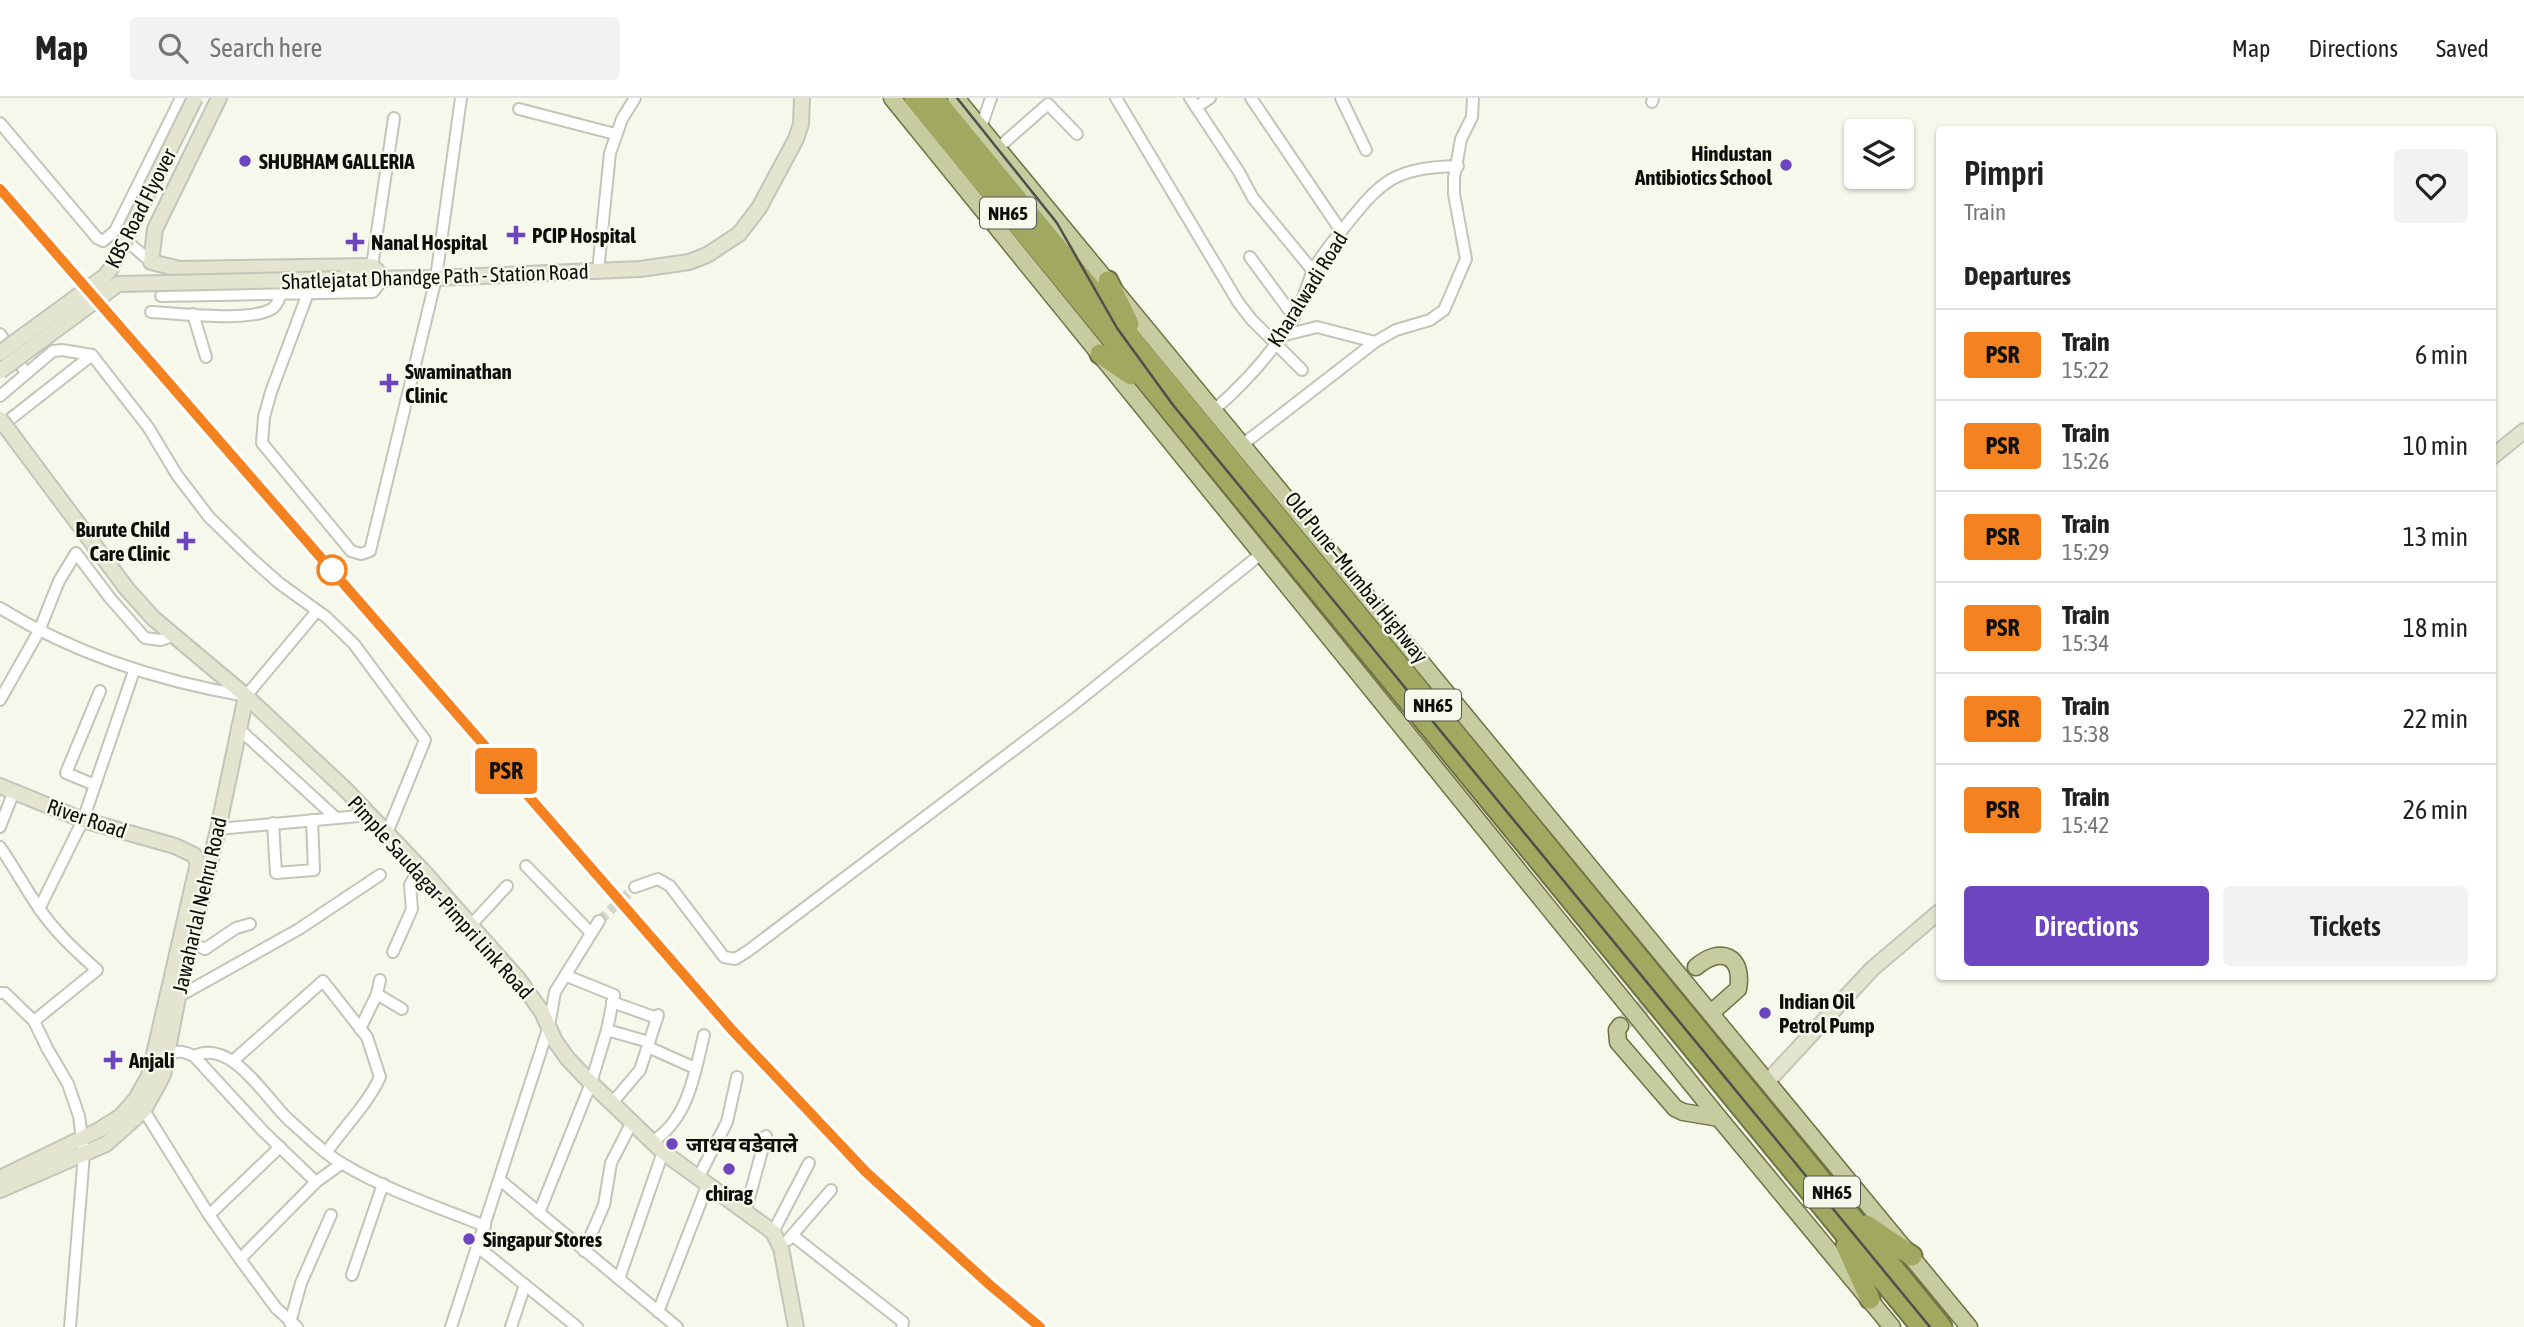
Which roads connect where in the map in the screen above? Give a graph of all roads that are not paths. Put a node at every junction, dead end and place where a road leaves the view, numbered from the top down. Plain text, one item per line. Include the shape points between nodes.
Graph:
1 (181, 98) edge
2 (195, 98) edge
3 (219, 98) edge
4 (461, 98) edge
5 (635, 98) edge
6 (802, 98) edge
7 (892, 98) edge
8 (914, 98) edge
9 (934, 98) edge
10 (956, 98) edge
11 (991, 98) edge
12 (1116, 98) edge
13 (1210, 98) edge
14 (1251, 98) edge
15 (1341, 98) edge
16 (1474, 98) edge
17 (1193, 102) edge
18 (519, 109) dead end
19 (394, 118) dead end
20 (0, 123) edge
21 (981, 127) junction
22 (615, 134) junction
23 (1077, 134) dead end
24 (998, 148) junction
25 (1366, 150) dead end
26 (1458, 166) junction
27 (115, 231) junction
28 (1342, 231) junction
29 (1250, 257) dead end
30 (151, 262) junction
31 (372, 266) junction
32 (598, 271) junction
33 (1313, 271) junction
34 (384, 278) junction
35 (436, 278) junction
36 (1108, 281) junction
37 (281, 293) junction
38 (308, 293) junction
39 (161, 296) dead end
40 (150, 312) dead end
41 (193, 314) junction
42 (1294, 317) junction
43 (0, 334) edge
44 (1279, 339) junction
45 (1376, 342) junction
46 (0, 353) edge
47 (1144, 353) junction
48 (1100, 354) junction
49 (92, 355) junction
50 (206, 357) dead end
51 (1302, 370) dead end
52 (0, 371) edge
53 (26, 373) junction
54 (1149, 387) junction
55 (0, 396) edge
56 (1214, 410) junction
57 (0, 419) edge
58 (0, 427) edge
59 (2524, 431) edge
60 (1242, 445) junction
61 (2496, 454) edge
62 (1261, 554) junction
63 (0, 608) edge
64 (317, 611) junction
65 (39, 631) junction
66 (174, 635) junction
67 (134, 671) junction
68 (100, 691) dead end
69 (246, 696) junction
70 (0, 700) edge
71 (237, 727) junction
72 (95, 785) junction
73 (0, 786) edge
74 (14, 792) junction
75 (370, 815) junction
76 (336, 818) junction
77 (83, 820) junction
78 (312, 820) junction
79 (273, 823) junction
80 (0, 827) edge
81 (218, 829) junction
82 (387, 833) junction
83 (0, 847) edge
84 (526, 866) dead end
85 (420, 867) junction
86 (380, 875) dead end
87 (508, 886) dead end
88 (635, 887) tunnel mouth
89 (39, 909) junction
90 (1936, 915) edge
91 (599, 921) tunnel mouth
92 (250, 924) dead end
93 (471, 925) junction
94 (591, 933) junction
95 (190, 943) junction
96 (393, 951) dead end
97 (1696, 967) tunnel mouth
98 (568, 975) junction
99 (380, 980) dead end
100 (0, 993) edge
101 (377, 995) junction
102 (178, 998) junction
103 (612, 1002) junction
104 (401, 1009) dead end
105 (1711, 1013) junction
106 (34, 1021) junction
107 (549, 1026) junction
108 (1620, 1026) dead end
109 (360, 1028) junction
110 (607, 1030) junction
111 (705, 1035) dead end
112 (649, 1045) junction
113 (167, 1055) junction
114 (194, 1056) junction
115 (234, 1060) junction
116 (1714, 1061) junction
117 (695, 1068) junction
118 (737, 1077) dead end
119 (1767, 1082) junction
120 (591, 1083) junction
121 (612, 1103) junction
122 (140, 1105) junction
123 (1719, 1118) junction
124 (632, 1122) junction
125 (766, 1136) dead end
126 (82, 1139) junction
127 (280, 1147) junction
128 (658, 1147) junction
129 (326, 1153) junction
130 (84, 1154) junction
131 (809, 1163) dead end
132 (341, 1164) junction
133 (0, 1178) edge
134 (500, 1180) junction
135 (316, 1182) junction
136 (702, 1182) junction
137 (383, 1184) junction
138 (0, 1190) edge
139 (831, 1190) dead end
140 (539, 1213) junction
141 (745, 1213) junction
142 (331, 1215) dead end
143 (209, 1216) junction
144 (1842, 1218) junction
145 (485, 1226) junction
146 (773, 1232) junction
147 (792, 1235) junction
148 (478, 1247) junction
149 (781, 1248) junction
150 (584, 1251) junction
151 (1912, 1256) junction
152 (240, 1259) junction
153 (352, 1275) dead end
154 (619, 1279) junction
155 (526, 1285) junction
156 (1870, 1299) junction
157 (658, 1312) junction
158 (563, 1322) edge
159 (293, 1325) edge
160 (69, 1327) edge
161 (452, 1327) edge
162 (510, 1327) edge
163 (577, 1327) edge
164 (677, 1327) edge
165 (796, 1327) edge
166 (902, 1327) edge
167 (1892, 1327) edge
168 (1921, 1327) edge
169 (1942, 1327) edge
170 (1969, 1327) edge

1 - 27 street
2 - 46 street, KBS Road Flyover, bridge via 110,270
3 - 30 street via 155,229
4 - 35 street
5 - 22 street
6 - 32 street, Shatlejatat Dhandge Path - Station Road via 796,139 759,208 739,234 690,262
7 - 48 main road
8 - 54 highway, NH65
9 - 47 highway, NH65
10 - 21 main road
11 - 21 street
12 - 44 street via 1238,302 1251,319
13 - 17 street
14 - 28 street
15 - 25 street
16 - 26 street
17 - 33 street via 1253,198
18 - 22 street
19 - 31 street
20 - 27 street via 97,238 103,240
21 - 24 main road
22 - 32 street
23 - 24 street via 1048,104
24 - 36 main road
26 - 28 street, Kharalwadi Road via 1424,167 1393,178 1371,194
26 - 45 street via 1454,194 1466,259 1444,310
27 - 30 street
28 - 33 street, Kharalwadi Road
29 - 42 street
30 - 31 street via 180,269
31 - 34 street
32 - 35 street, Shatlejatat Dhandge Path - Station Road
33 - 42 street, Kharalwadi Road
34 - 35 street, Shatlejatat Dhandge Path - Station Road
34 - 38 street via 373,292
34 - 52 street, Shatlejatat Dhandge Path - Station Road, bridge via 118,284
35 - 38 street via 370,551 361,554 351,551 262,443 271,392
36 - 47 highway
36 - 56 main road
37 - 38 street
37 - 39 street
37 - 41 street via 278,302 260,314
40 - 41 street
41 - 50 street
42 - 44 street, Kharalwadi Road
43 - 53 street
44 - 45 street via 1317,327
44 - 51 street
44 - 56 street, Kharalwadi Road
45 - 60 street
47 - 116 highway, Old Pune–Mumbai Highway / NH65
48 - 54 highway
48 - 62 main road
49 - 53 street via 53,351
49 - 58 street
49 - 64 street via 209,517
53 - 55 street
54 - 116 highway, Old Pune–Mumbai Highway / NH65
56 - 60 main road
57 - 66 street, Pimple Saudagar-Pimpri Link Road, bridge via 127,589
59 - 61 street
60 - 105 main road
62 - 88 street via 1059,715 735,959 724,957 670,886 658,879
62 - 123 main road
63 - 65 street
64 - 69 street
64 - 82 street via 354,644 425,740
65 - 66 street via 76,553 145,638 162,640
65 - 67 street
65 - 70 street
66 - 69 street, Pimple Saudagar-Pimpri Link Road
67 - 69 street
67 - 72 street
68 - 72 street via 66,773
69 - 71 street, Jawaharlal Nehru Road
69 - 75 street, Pimple Saudagar-Pimpri Link Road
71 - 76 street
71 - 81 street, Jawaharlal Nehru Road
72 - 77 street
73 - 74 street, River Road
74 - 77 street, River Road
74 - 80 street
75 - 76 street
75 - 82 street, Pimple Saudagar-Pimpri Link Road
76 - 78 street
77 - 89 street
77 - 122 street, River Road via 194,855 197,870
78 - 79 street
78 - 79 street via 314,870 276,873
79 - 81 street
81 - 95 street, Jawaharlal Nehru Road
82 - 85 street, Pimple Saudagar-Pimpri Link Road
83 - 89 street
84 - 94 street
85 - 93 street, Pimple Saudagar-Pimpri Link Road
85 - 96 street via 410,885 412,909
86 - 102 street via 299,929
87 - 93 street
89 - 106 street via 97,970
90 - 119 street via 1872,969
91 - 94 street
92 - 95 street via 205,949
93 - 107 street, Pimple Saudagar-Pimpri Link Road via 519,980
94 - 98 street
95 - 102 street, Jawaharlal Nehru Road
97 - 105 main road via 1722,955 1739,971 1738,989
98 - 103 street via 614,995
98 - 107 street via 555,992
99 - 101 street
100 - 106 street
101 - 104 street
101 - 109 street
102 - 113 street, Jawaharlal Nehru Road
103 - 110 street
103 - 112 street via 658,1016
105 - 119 main road
106 - 126 street via 75,1099
107 - 120 street, Pimple Saudagar-Pimpri Link Road via 568,1059
107 - 134 street
108 - 123 main road via 1618,1042 1675,1108
109 - 115 street via 323,981
109 - 129 street via 380,1077 371,1097
110 - 112 street
110 - 120 street
111 - 117 street
112 - 117 street
112 - 121 street via 640,1070
113 - 114 street via 183,1051
113 - 122 street, Jawaharlal Nehru Road via 163,1075
114 - 115 street via 201,1052
114 - 127 street
115 - 129 street
116 - 144 highway, NH65
117 - 128 street via 687,1098
118 - 136 street via 727,1122
119 - 151 main road
120 - 121 street, Pimple Saudagar-Pimpri Link Road
120 - 140 street
121 - 124 street, Pimple Saudagar-Pimpri Link Road
122 - 126 street
122 - 130 street via 106,1144
122 - 143 street
123 - 156 main road
124 - 128 street, Pimple Saudagar-Pimpri Link Road
124 - 150 street via 611,1163 604,1205
125 - 141 street
126 - 130 street
126 - 133 street
127 - 135 street
127 - 143 street
128 - 136 street, Pimple Saudagar-Pimpri Link Road
128 - 154 street
129 - 132 street
130 - 138 street
130 - 160 street
131 - 146 street
132 - 135 street
132 - 137 street
134 - 140 street
134 - 145 street
135 - 152 street
136 - 141 street, Pimple Saudagar-Pimpri Link Road
136 - 157 street
137 - 145 street
137 - 153 street
139 - 147 street
140 - 150 street
141 - 146 street, Pimple Saudagar-Pimpri Link Road
142 - 159 street via 301,1283
143 - 152 street
144 - 151 highway
144 - 156 highway
144 - 168 highway, NH65
144 - 169 highway, NH65
145 - 148 street
146 - 149 street, Pimple Saudagar-Pimpri Link Road
147 - 149 street
147 - 166 street via 903,1322
148 - 155 street
148 - 161 street
149 - 165 street, Pimple Saudagar-Pimpri Link Road
150 - 154 street
151 - 170 main road
152 - 159 street
154 - 157 street
155 - 158 street
155 - 162 street
156 - 167 main road
157 - 164 street
158 - 163 street

